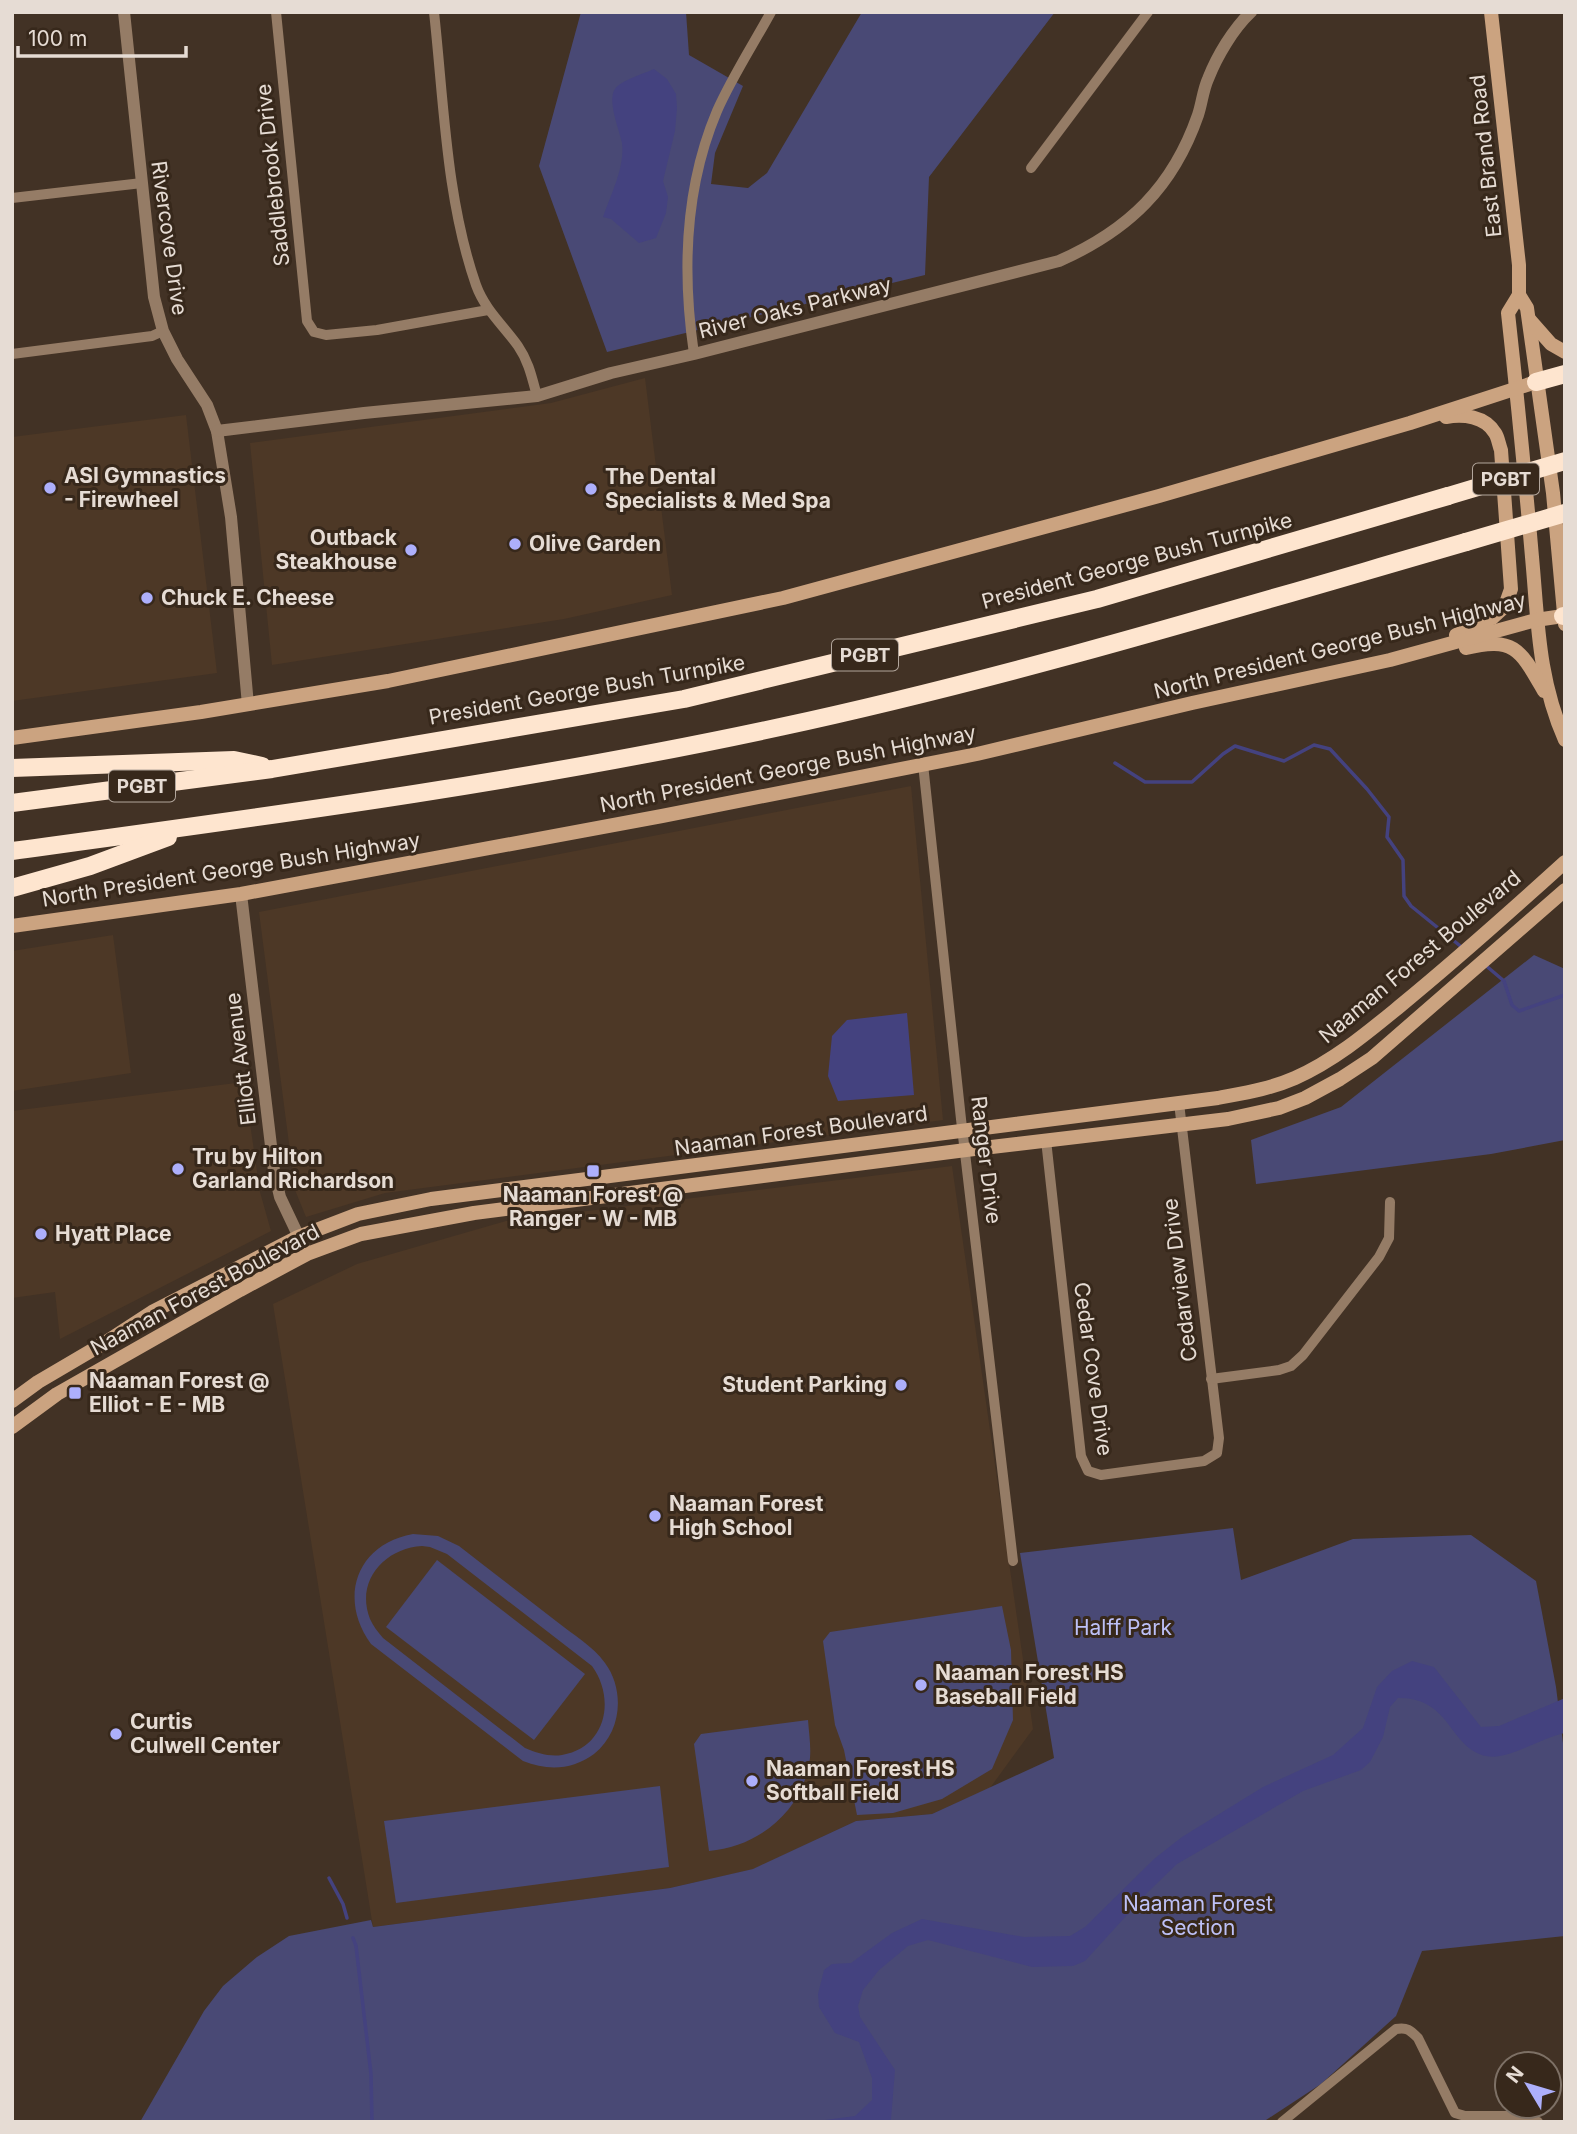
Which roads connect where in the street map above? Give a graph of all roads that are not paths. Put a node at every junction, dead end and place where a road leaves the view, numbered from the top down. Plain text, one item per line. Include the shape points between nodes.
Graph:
1 (124, 12) edge
2 (276, 12) edge
3 (434, 12) edge
4 (771, 12) edge
5 (1148, 12) edge
6 (1491, 12) edge
7 (1247, 14) edge
8 (1031, 168) dead end
9 (142, 183) junction
10 (12, 198) edge
11 (1519, 295) junction
12 (488, 310) junction
13 (1529, 319) junction
14 (163, 331) junction
15 (1565, 352) edge
16 (12, 354) edge
17 (694, 354) junction
18 (1565, 374) edge
19 (1536, 382) junction
20 (1516, 388) junction
21 (537, 396) junction
22 (1410, 424) junction
23 (217, 431) junction
24 (1565, 461) edge
25 (1565, 513) edge
26 (1564, 619) edge
27 (1536, 620) junction
28 (1390, 660) junction
29 (1549, 699) junction
30 (248, 705) junction
31 (12, 738) edge
32 (1565, 740) edge
33 (923, 764) junction
34 (12, 768) edge
35 (272, 769) junction
36 (12, 803) edge
37 (199, 825) junction
38 (12, 851) edge
39 (1565, 862) edge
40 (12, 888) edge
41 (1565, 890) edge
42 (241, 894) junction
43 (12, 926) edge
44 (1356, 1043) junction
45 (1369, 1060) junction
46 (1179, 1103) junction
47 (1181, 1124) junction
48 (962, 1130) junction
49 (1046, 1140) junction
50 (966, 1150) junction
51 (477, 1194) junction
52 (1390, 1202) dead end
53 (477, 1213) junction
54 (299, 1237) junction
55 (307, 1254) junction
56 (152, 1312) junction
57 (136, 1349) junction
58 (1211, 1379) junction
59 (12, 1401) edge
60 (12, 1427) edge
61 (1217, 1453) joint
62 (1013, 1561) dead end
63 (1297, 2111) junction
64 (1282, 2122) edge
65 (1302, 2122) edge
66 (1538, 2122) edge

1 - 9 street, Rivercove Drive
2 - 12 street, Saddlebrook Drive via 307,321 314,332 377,330
3 - 12 street via 456,210 477,288
4 - 17 street via 717,111 701,155 690,206 687,255 686,293
5 - 8 street
6 - 11 main road, East Brand Road
7 - 17 street, River Oaks Parkway via 1208,79 1199,114 1171,173 1136,212 1086,249 1059,261
9 - 10 street
9 - 14 street, Rivercove Drive via 154,297
11 - 13 main road, East Brand Road
11 - 20 main road, East Brand Road via 1508,313
12 - 21 street via 530,367
13 - 15 main road via 1551,344
13 - 19 main road, East Brand Road
14 - 16 street
14 - 23 street, Rivercove Drive via 207,405
17 - 21 street, River Oaks Parkway
18 - 19 highway
19 - 20 main road
19 - 26 main road, East Brand Road via 1553,493
20 - 22 main road
20 - 27 main road, East Brand Road
21 - 23 street, River Oaks Parkway
22 - 28 main road via 1468,416 1483,421 1495,433 1511,589 1505,606 1492,618 1456,635 1403,650
22 - 30 main road via 783,598 441,671
23 - 30 street, Rivercove Drive via 231,517
24 - 35 highway, President George Bush Turnpike / PGBT, bridge via 1097,599 684,699
25 - 37 highway, PGBT, bridge via 1059,660 807,721 500,782
26 - 27 main road, North President George Bush Highway
27 - 28 main road, North President George Bush Highway
27 - 29 main road, East Brand Road
28 - 29 main road via 1401,663 1496,642 1521,654
28 - 33 main road, North President George Bush Highway
29 - 32 main road, East Brand Road
30 - 31 main road
33 - 42 main road, North President George Bush Highway
33 - 48 street, Ranger Drive
34 - 35 highway via 234,760
35 - 36 highway, President George Bush Turnpike / PGBT
37 - 38 highway, PGBT
37 - 40 highway via 90,866
39 - 44 main road, Naaman Forest Boulevard
41 - 45 main road, Naaman Forest Boulevard
42 - 43 main road, North President George Bush Highway
42 - 54 street, Elliott Avenue via 274,1171 280,1197
44 - 45 main road
44 - 46 main road, Naaman Forest Boulevard via 1294,1079
45 - 47 main road, Naaman Forest Boulevard via 1279,1108
46 - 47 street, Cedarview Drive
46 - 48 main road, Naaman Forest Boulevard
47 - 49 main road, Naaman Forest Boulevard
47 - 58 street, Cedarview Drive
48 - 50 street, Ranger Drive
48 - 51 main road, Naaman Forest Boulevard
49 - 50 main road, Naaman Forest Boulevard
49 - 61 street, Cedar Cove Drive via 1081,1456 1088,1471 1101,1475 1204,1461
50 - 53 main road, Naaman Forest Boulevard
50 - 62 street, Ranger Drive
51 - 53 main road
51 - 54 main road, Naaman Forest Boulevard via 389,1206
52 - 58 street via 1388,1238 1380,1257 1303,1355 1279,1370
53 - 55 main road, Naaman Forest Boulevard via 361,1234
54 - 55 street, Elliott Avenue
54 - 56 main road, Naaman Forest Boulevard
55 - 57 main road, Naaman Forest Boulevard
56 - 57 main road
56 - 59 main road, Naaman Forest Boulevard
57 - 60 main road, Naaman Forest Boulevard via 57,1394
58 - 61 street, Cedarview Drive
63 - 64 street
63 - 65 street
63 - 66 street via 1396,2029 1403,2028 1418,2038 1455,2113

